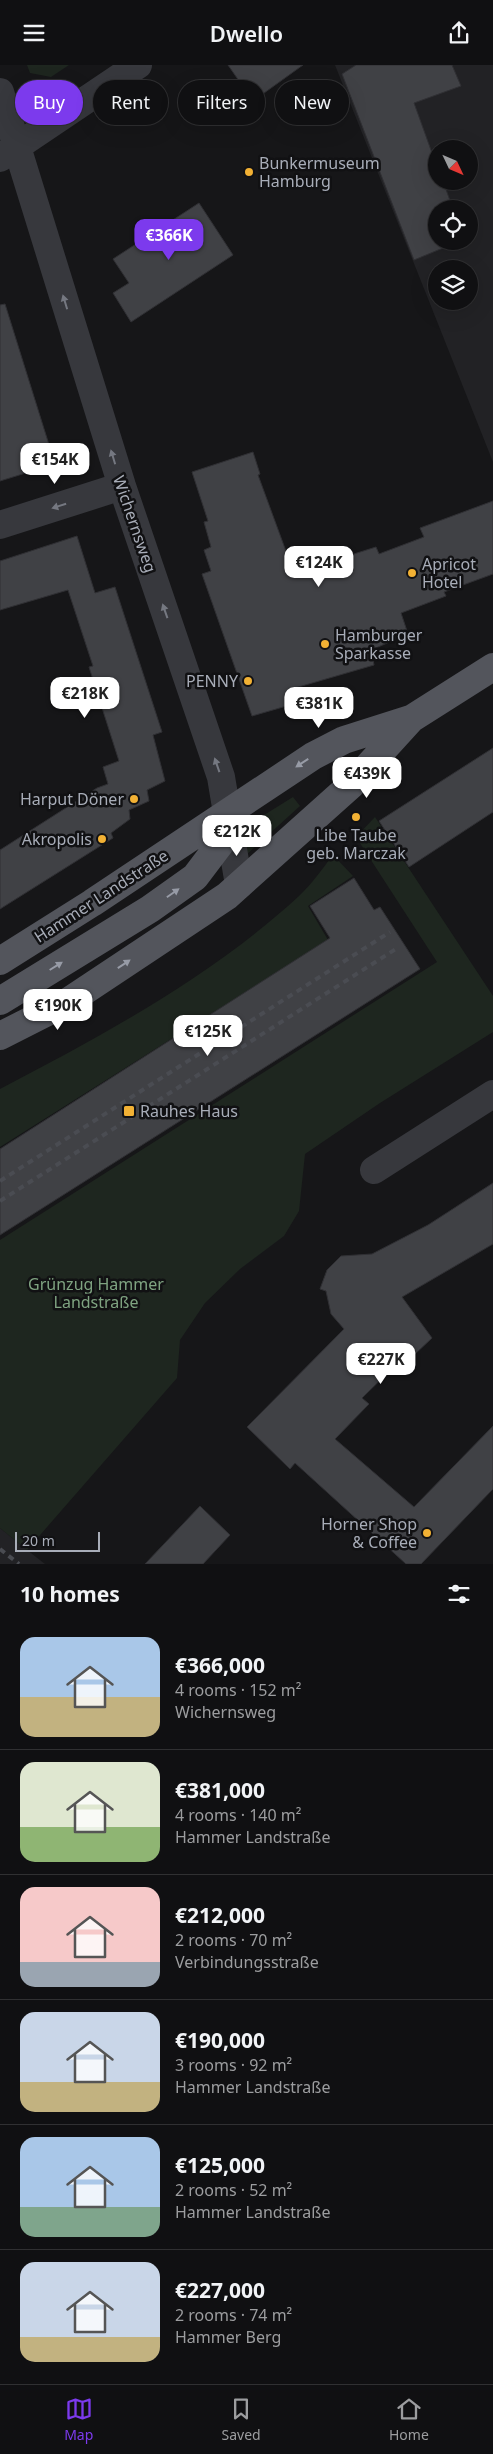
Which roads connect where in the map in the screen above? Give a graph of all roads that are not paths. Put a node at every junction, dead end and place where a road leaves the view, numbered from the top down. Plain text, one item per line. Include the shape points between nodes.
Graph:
1 (138, 65) edge
2 (0, 91) edge
3 (9, 153) edge
4 (122, 486) junction
5 (0, 525) edge
6 (493, 667) edge
7 (411, 719) junction
8 (229, 812) junction
9 (239, 885) junction
10 (0, 961) edge
11 (0, 1001) edge
12 (0, 1035) edge
13 (493, 1094) edge
14 (374, 1170) dead end

1 - 3 street
2 - 3 street, Wichernsweg
4 -> 3 street, Wichernsweg
4 -> 5 street
8 -> 4 street, Wichernsweg via 221,777
6 - 7 main road, Hammer Landstraße
7 -> 8 main road, Hammer Landstraße via 328,748
7 - 9 main road, Hammer Landstraße via 351,785
8 - 9 street, Wichernsweg
8 - 10 main road, Hammer Landstraße
11 -> 8 main road via 150,909 195,877 220,844
12 -> 9 main road, Hammer Landstraße via 69,1001
13 - 14 street

